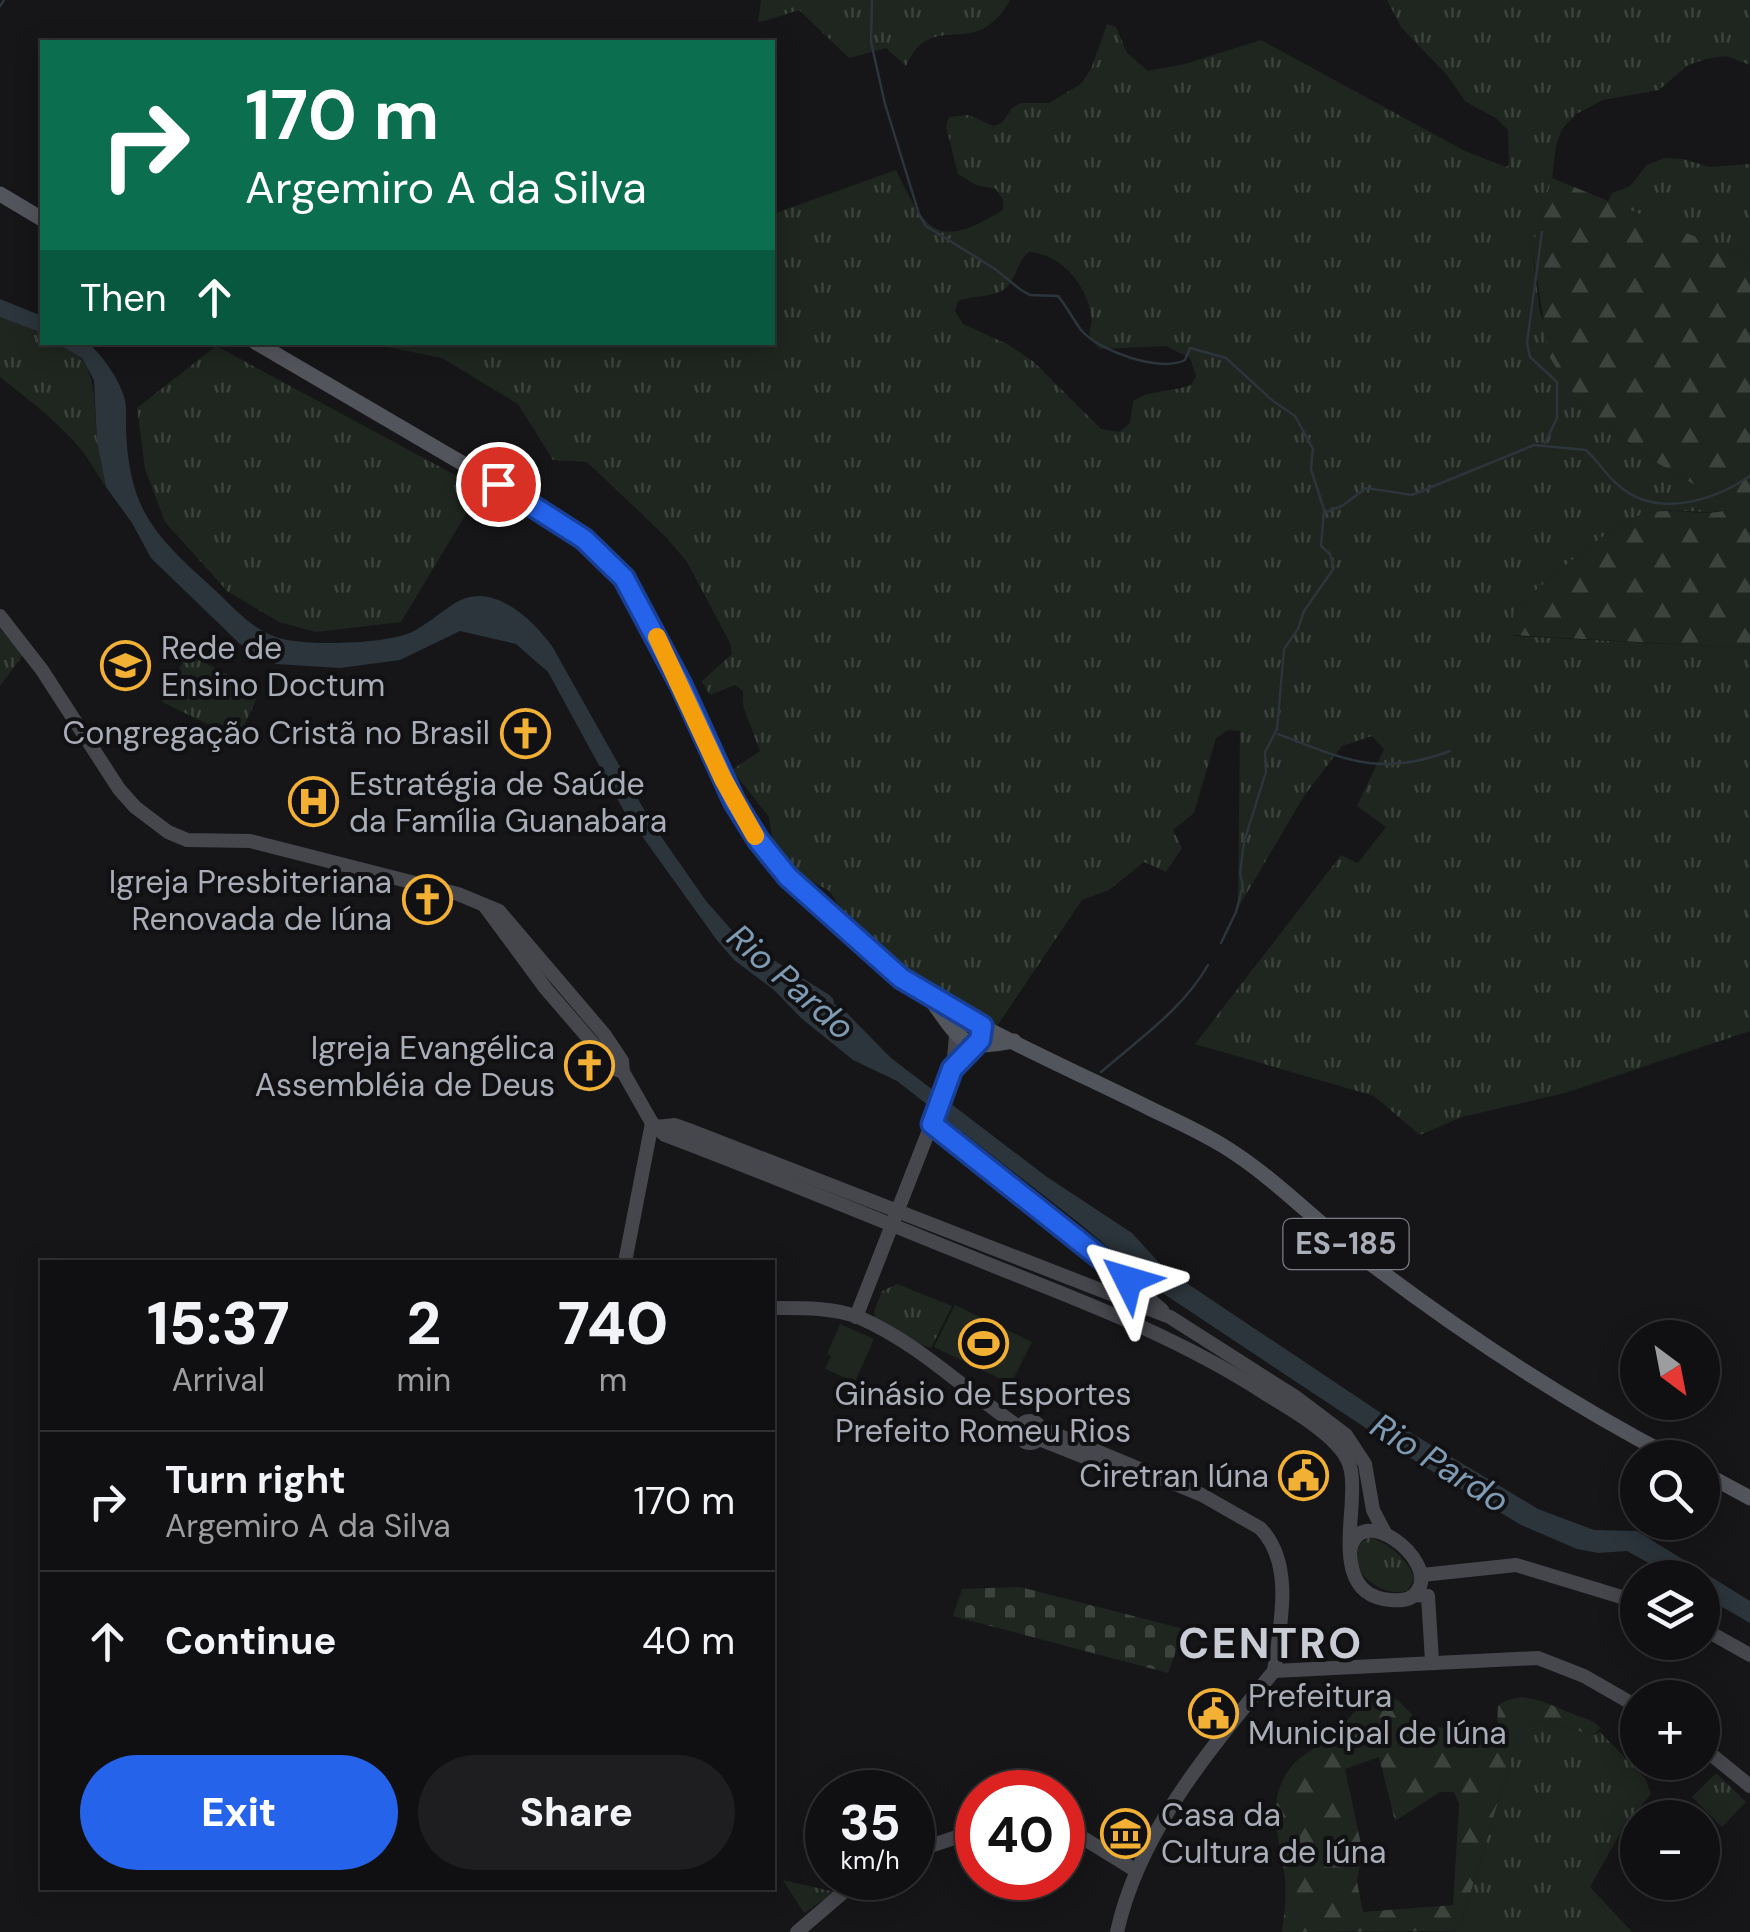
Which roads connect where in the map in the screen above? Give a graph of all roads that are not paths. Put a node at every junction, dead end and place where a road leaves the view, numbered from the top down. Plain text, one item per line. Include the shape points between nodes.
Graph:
1 (0, 194) edge
2 (40, 218) edge
3 (260, 345) edge
4 (0, 616) edge
5 (927, 996) junction
6 (976, 1022) junction
7 (956, 1036) junction
8 (1014, 1041) junction
9 (975, 1046) junction
10 (952, 1071) junction
11 (934, 1118) junction
12 (654, 1125) junction
13 (895, 1218) junction
14 (625, 1260) edge
15 (775, 1308) edge
16 (856, 1316) junction
17 (1170, 1317) junction
18 (1640, 1440) edge
19 (1720, 1482) edge
20 (1750, 1498) edge
21 (1385, 1532) junction
22 (1350, 1551) junction
23 (1422, 1575) junction
24 (1415, 1594) junction
25 (1620, 1597) edge
26 (1720, 1638) edge
27 (1750, 1655) edge
28 (1432, 1661) junction
29 (1274, 1671) junction
30 (1620, 1697) edge
31 (1720, 1762) edge
32 (1750, 1786) edge
33 (1085, 1840) edge
34 (1135, 1870) junction
35 (836, 1900) edge
36 (797, 1932) edge
37 (1117, 1932) edge

1 - 2 main road
3 - 5 main road, ES-185 via 532,504 611,564 652,626 759,841 788,877
4 - 12 street via 120,790 168,832 187,840 250,841 484,906 596,1023
5 - 6 main road, ES-185
5 - 7 main road
6 - 7 street
6 - 8 main road, ES-185
6 - 9 street via 982,1037
7 - 9 main road
7 - 10 street
8 - 9 main road
8 - 18 main road, ES-185 via 1232,1151 1455,1324
9 - 10 street
10 - 11 street
11 - 13 street
11 - 17 street
12 - 13 street
12 - 14 street
13 - 16 street
13 - 17 street
13 - 22 street via 1168,1337 1312,1424 1351,1468
15 - 16 street
16 - 29 street via 941,1366 1020,1427 1029,1420 1040,1434 1202,1495 1260,1528 1277,1548 1281,1570
17 - 21 street via 1346,1435 1360,1454
19 - 20 main road
21 - 22 street via 1360,1533
21 - 23 street
22 - 24 street via 1354,1574 1369,1592 1390,1600
23 - 24 street
23 - 25 street via 1516,1566
24 - 28 street via 1428,1596
26 - 27 street
28 - 29 street
28 - 30 street via 1544,1659
29 - 34 street via 1206,1755
31 - 32 street
33 - 34 street
34 - 37 street
35 - 36 street

